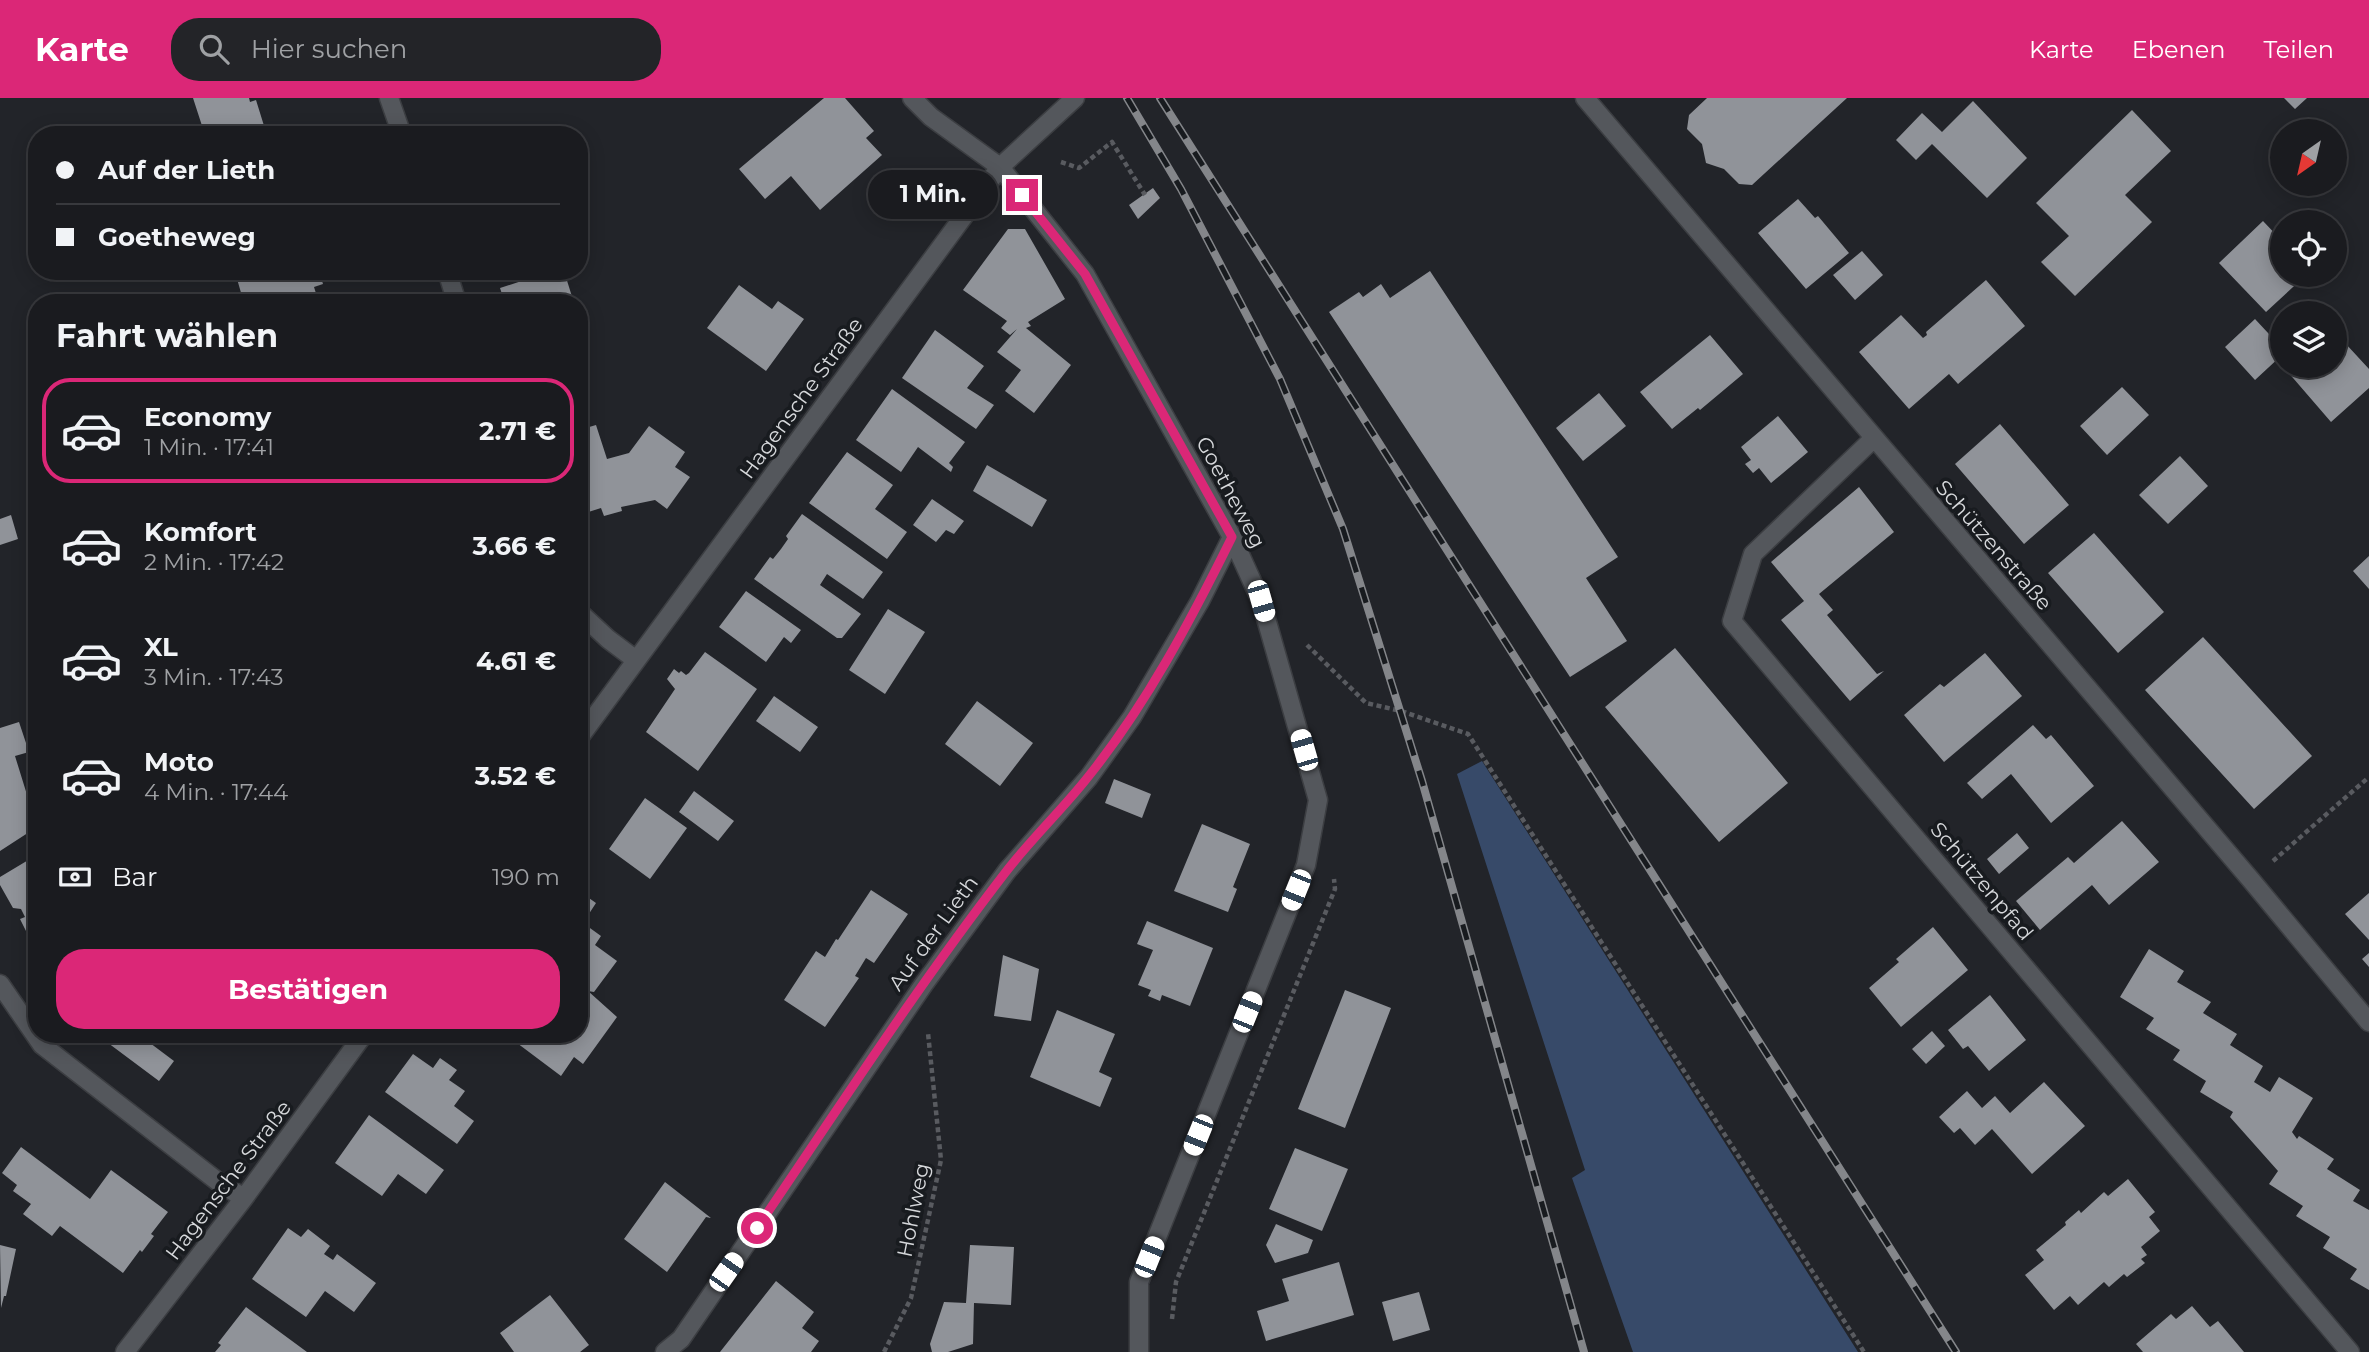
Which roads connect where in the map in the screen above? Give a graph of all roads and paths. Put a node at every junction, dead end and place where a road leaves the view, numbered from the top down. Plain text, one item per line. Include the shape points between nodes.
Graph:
1 (389, 98) edge
2 (912, 98) edge
3 (1075, 98) edge
4 (1585, 98) edge
5 (398, 126) edge
6 (1061, 162) dead end
7 (1000, 167) junction
8 (1144, 195) dead end
9 (1874, 439) junction
10 (1232, 537) junction
11 (588, 620) edge
12 (1299, 638) dead end
13 (636, 660) junction
14 (588, 726) edge
15 (2369, 777) edge
16 (2251, 880) junction
17 (0, 984) edge
18 (924, 984) junction
19 (2369, 1022) edge
20 (28, 1025) edge
21 (41, 1043) edge
22 (357, 1043) edge
23 (244, 1198) junction
24 (125, 1352) edge
25 (665, 1352) edge
26 (884, 1352) edge
27 (1139, 1352) edge
28 (1864, 1352) edge
29 (2350, 1352) edge

1 - 5 street
2 - 7 street, Goetheweg
3 - 7 street, Hagensche Straße
4 - 9 street, Schützenstraße
6 - 8 path via 1079,168 1112,142
7 - 10 street, Goetheweg via 1085,274
7 - 13 street, Hagensche Straße
9 - 16 street, Schützenstraße
9 - 29 street, Schützenpfad via 1753,554 1732,621
10 - 18 street, Auf der Lieth via 1132,717 1089,777 1007,871
10 - 27 street, Goetheweg via 1261,601 1318,800 1306,865 1139,1282
11 - 13 street
12 - 28 path via 1366,703 1468,734
13 - 14 street, Hagensche Straße
15 - 16 path
16 - 19 street, Schützenstraße
17 - 20 street
18 - 25 street, Auf der Lieth via 681,1339
18 - 26 path, Hohlweg via 940,1160 911,1298
21 - 23 street
22 - 23 street, Hagensche Straße
23 - 24 street, Hagensche Straße

